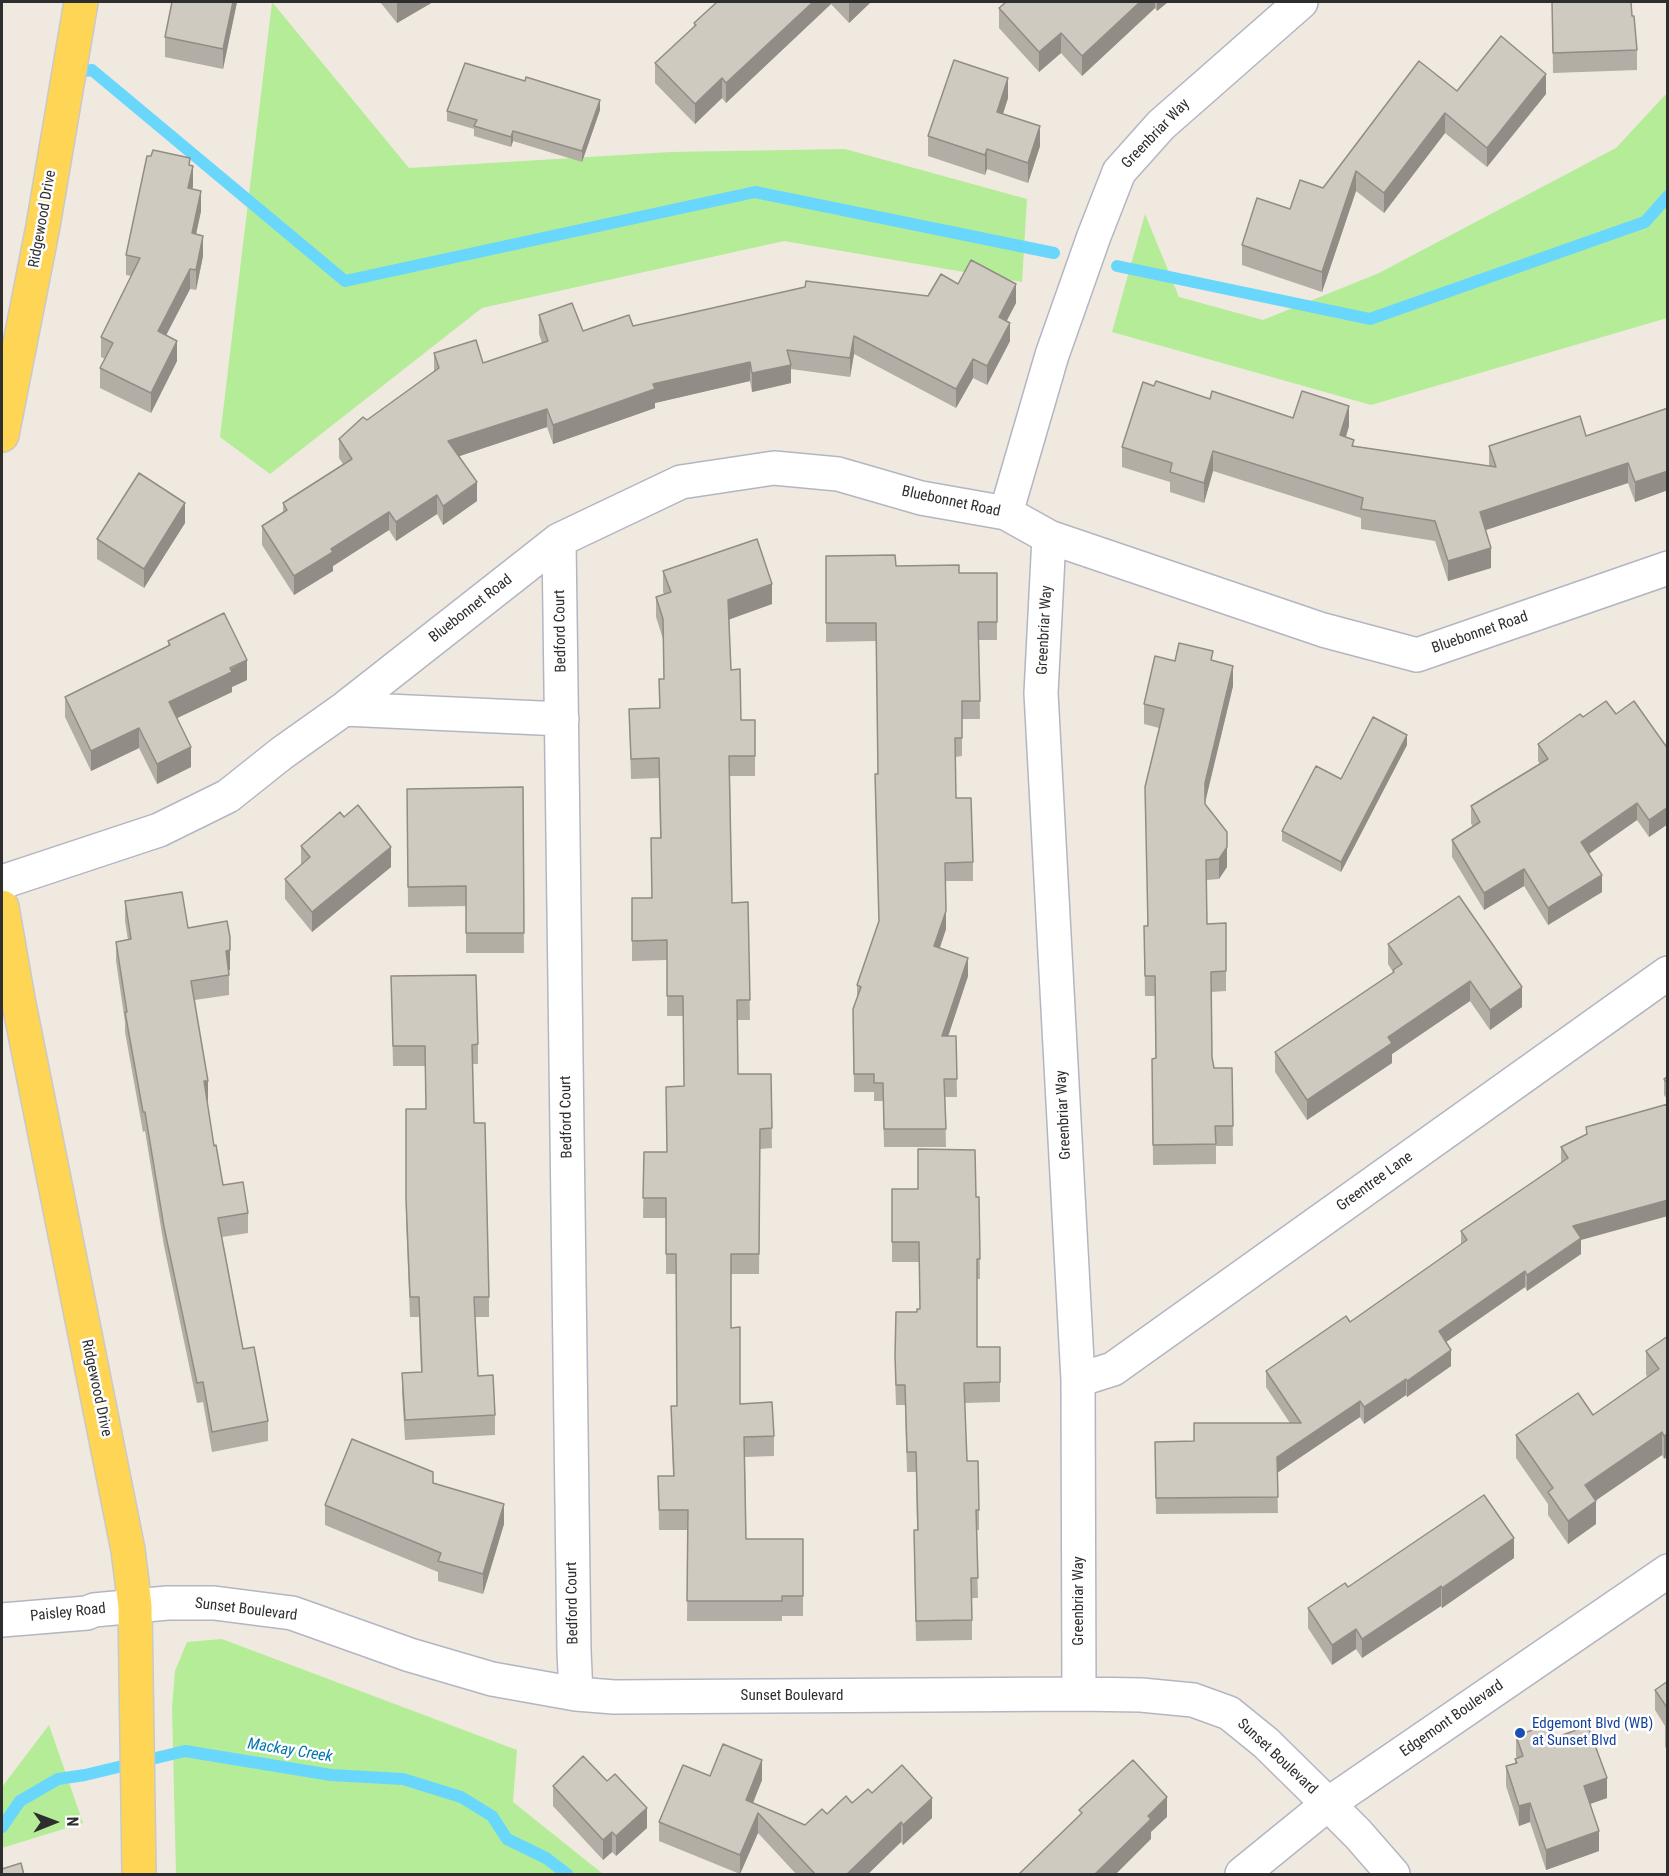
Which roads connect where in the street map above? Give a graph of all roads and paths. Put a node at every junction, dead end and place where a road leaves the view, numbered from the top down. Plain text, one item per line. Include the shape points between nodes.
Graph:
1 (81, 2) edge
2 (1301, 2) edge
3 (2, 435) edge
4 (1006, 513) junction
5 (1050, 537) junction
6 (559, 540) junction
7 (1668, 568) edge
8 (344, 710) junction
9 (562, 719) junction
10 (2, 882) edge
11 (2, 907) edge
12 (1668, 973) edge
13 (1078, 1380) junction
14 (1668, 1571) edge
15 (135, 1605) junction
16 (2, 1620) edge
17 (576, 1694) junction
18 (1079, 1694) junction
19 (1328, 1804) junction
20 (139, 1875) edge
21 (1242, 1875) edge
22 (1393, 1875) edge

1 - 3 main road, Ridgewood Drive
2 - 4 street, Greenbriar Way via 1161,125 1119,172 1052,355
4 - 5 street, Bluebonnet Road
4 - 6 street, Bluebonnet Road via 921,498 838,474 774,468 681,482
5 - 7 street, Bluebonnet Road via 1323,630 1417,655
5 - 13 street, Greenbriar Way via 1041,693
6 - 8 street, Bluebonnet Road
6 - 9 street, Bedford Court
8 - 9 street
8 - 10 street, Bluebonnet Road via 228,796 159,830
9 - 17 street, Bedford Court
11 - 15 main road, Ridgewood Drive via 126,1530
12 - 13 street, Greentree Lane via 1113,1369
13 - 18 street, Greenbriar Way
14 - 19 street, Edgemont Boulevard
15 - 16 street, Paisley Road
15 - 17 street, Sunset Boulevard via 214,1603 292,1613 492,1679
15 - 20 main road, Ridgewood Drive
17 - 18 street, Sunset Boulevard
18 - 19 street, Sunset Boulevard via 1193,1700 1229,1713
19 - 21 street, Edgemont Boulevard
19 - 22 street, Sunset Boulevard

